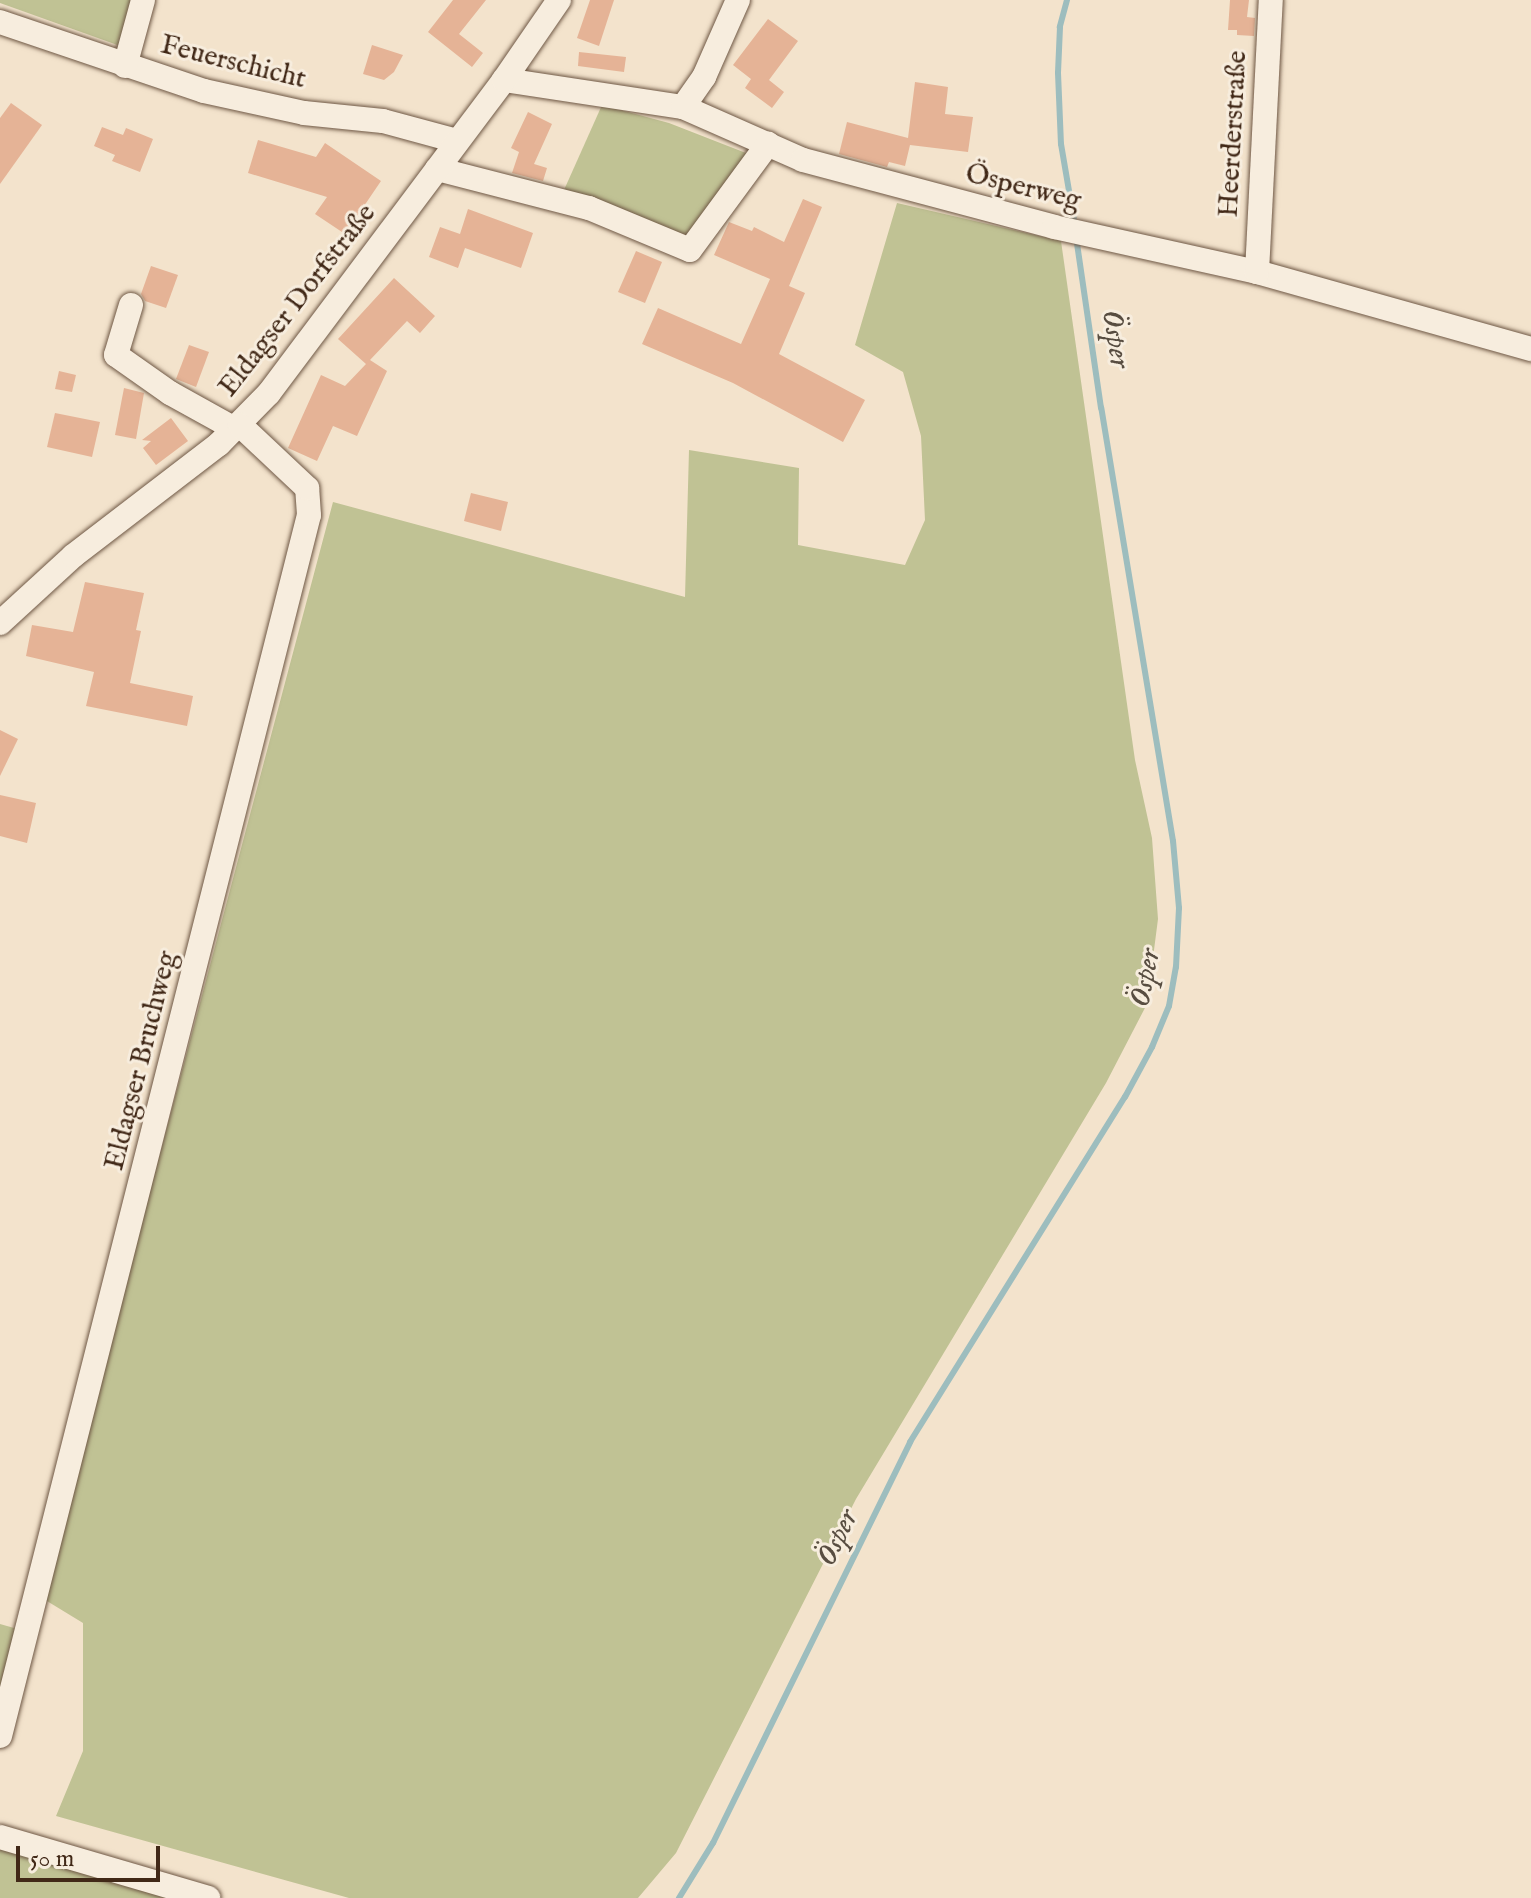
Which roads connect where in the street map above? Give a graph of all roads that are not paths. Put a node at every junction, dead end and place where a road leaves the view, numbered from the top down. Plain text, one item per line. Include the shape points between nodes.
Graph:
1 (143, 0) edge
2 (559, 0) edge
3 (738, 0) edge
4 (1271, 0) edge
5 (0, 22) edge
6 (125, 66) junction
7 (504, 80) junction
8 (683, 107) junction
9 (457, 141) junction
10 (768, 144) junction
11 (437, 169) junction
12 (1257, 272) junction
13 (131, 305) dead end
14 (1531, 349) edge
15 (238, 427) junction
16 (0, 623) edge
17 (0, 1736) edge
18 (0, 1837) edge
19 (208, 1898) edge

1 - 6 street
2 - 7 street, Eldagser Dorfstraße
3 - 8 street via 704,77
4 - 12 street, Heerderstraße
5 - 6 street, Feuerschicht
6 - 9 street, Feuerschicht via 204,91 304,113 383,121
7 - 8 street, Ösperweg
7 - 9 street, Eldagser Dorfstraße
8 - 10 street, Ösperweg
9 - 11 street, Eldagser Dorfstraße
10 - 11 street via 690,250 589,208
10 - 12 street, Ösperweg via 803,160 1054,227
11 - 15 street, Eldagser Dorfstraße via 305,350
12 - 14 street, Ösperweg
13 - 15 street, Eldagser Bruchweg via 116,355 194,408
15 - 16 street, Eldagser Dorfstraße via 58,569
15 - 17 street, Eldagser Bruchweg via 307,488 309,515
18 - 19 street

